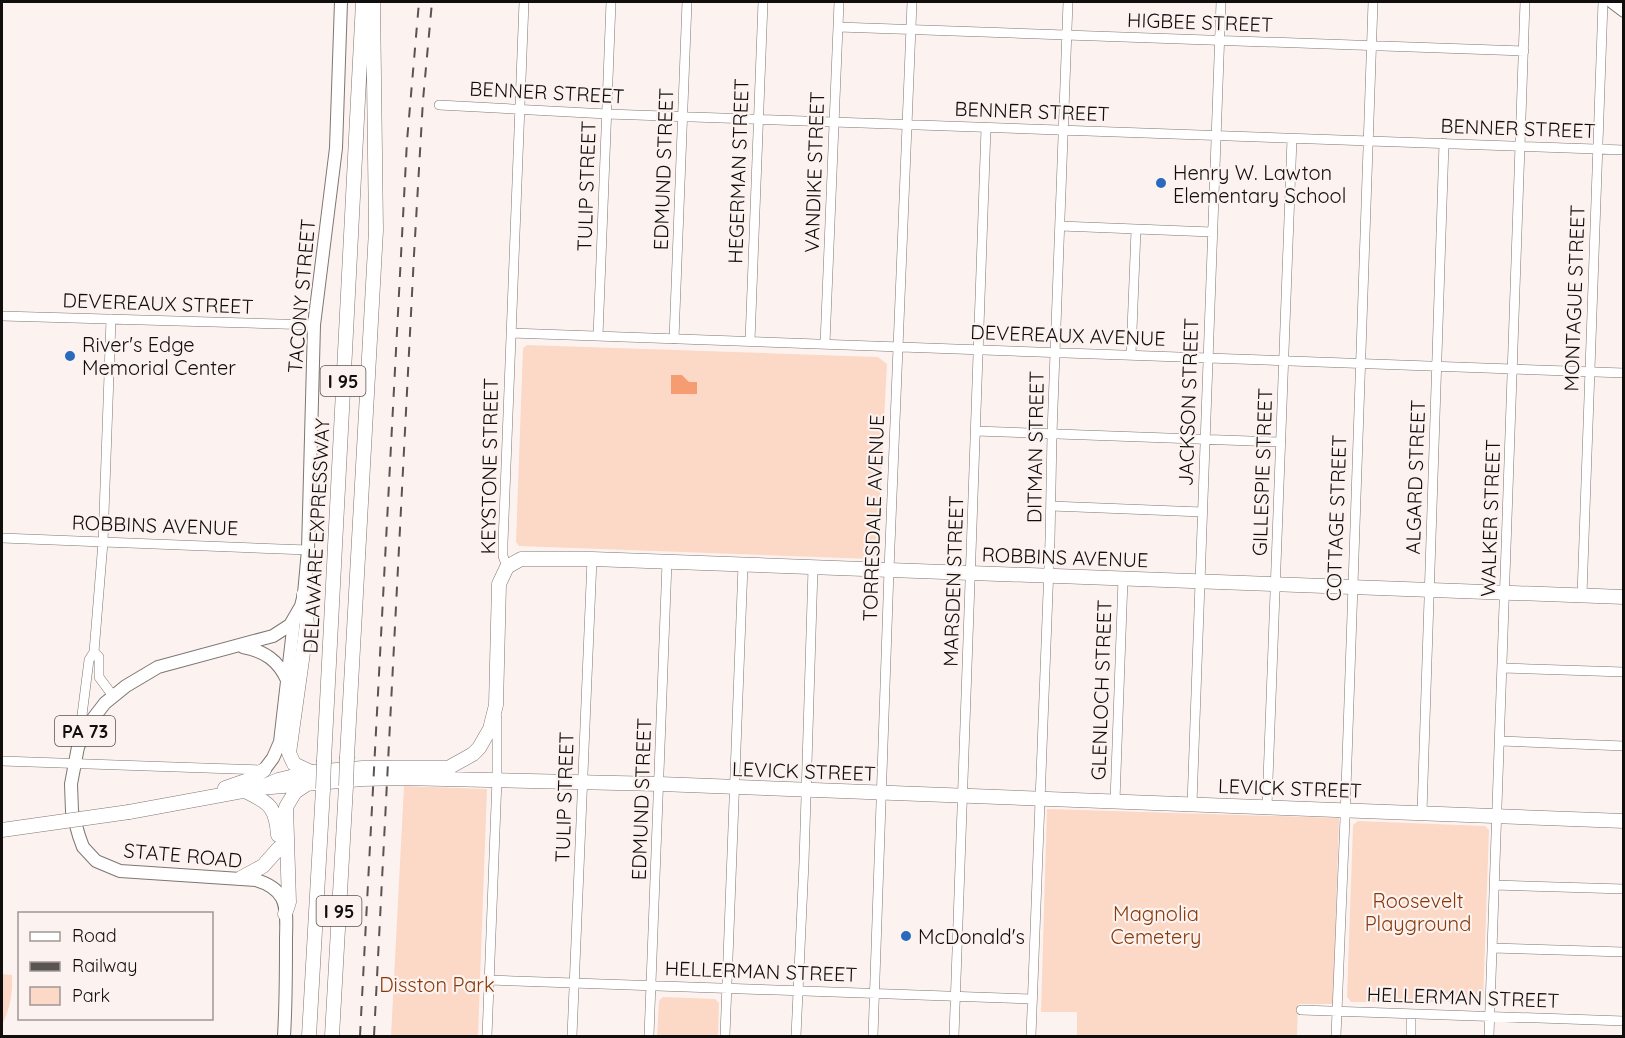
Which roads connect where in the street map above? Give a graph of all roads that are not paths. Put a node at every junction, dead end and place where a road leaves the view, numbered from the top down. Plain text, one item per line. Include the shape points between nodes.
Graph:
1 (341, 2) edge
2 (363, 2) edge
3 (373, 2) edge
4 (524, 2) edge
5 (610, 2) edge
6 (687, 2) edge
7 (763, 2) edge
8 (839, 2) edge
9 (912, 2) edge
10 (1068, 2) edge
11 (1221, 2) edge
12 (1373, 2) edge
13 (1525, 2) edge
14 (1603, 2) edge
15 (1612, 2) edge
16 (1623, 11) edge
17 (838, 27) junction
18 (911, 30) junction
19 (1067, 35) junction
20 (1219, 40) junction
21 (1371, 46) junction
22 (1524, 51) junction
23 (439, 105) dead end
24 (519, 108) junction
25 (607, 114) junction
26 (684, 116) junction
27 (758, 119) junction
28 (834, 122) junction
29 (906, 124) junction
30 (986, 128) junction
31 (1063, 130) junction
32 (1215, 136) junction
33 (1292, 138) junction
34 (1368, 140) junction
35 (1444, 143) junction
36 (1521, 146) junction
37 (1597, 149) junction
38 (1623, 150) edge
39 (1060, 226) junction
40 (1136, 230) junction
41 (1212, 232) junction
42 (2, 316) edge
43 (111, 319) junction
44 (314, 325) junction
45 (512, 333) junction
46 (598, 336) junction
47 (674, 339) junction
48 (750, 341) junction
49 (825, 344) junction
50 (897, 346) junction
51 (979, 350) junction
52 (1055, 352) junction
53 (1131, 355) junction
54 (1208, 358) junction
55 (1284, 360) junction
56 (1360, 363) junction
57 (1436, 367) junction
58 (1512, 369) junction
59 (1590, 371) junction
60 (1623, 372) edge
61 (976, 431) junction
62 (1052, 434) junction
63 (1204, 440) junction
64 (1280, 442) junction
65 (1051, 506) junction
66 (1202, 512) junction
67 (2, 538) edge
68 (103, 542) junction
69 (308, 550) junction
70 (592, 559) junction
71 (667, 562) junction
72 (743, 566) junction
73 (507, 567) junction
74 (813, 568) junction
75 (889, 570) junction
76 (971, 573) junction
77 (1048, 576) junction
78 (1123, 579) junction
79 (1200, 580) junction
80 (1276, 585) junction
81 (1352, 587) junction
82 (1430, 590) junction
83 (1506, 592) junction
84 (304, 594) junction
85 (1582, 595) junction
86 (1623, 597) edge
87 (294, 620) junction
88 (240, 646) junction
89 (94, 652) junction
90 (1503, 668) junction
91 (1623, 672) edge
92 (287, 681) junction
93 (113, 696) junction
94 (496, 705) junction
95 (88, 725) junction
96 (1501, 741) junction
97 (1623, 746) edge
98 (2, 761) edge
99 (74, 764) junction
100 (264, 770) junction
101 (310, 778) junction
102 (497, 779) junction
103 (583, 783) junction
104 (660, 784) junction
105 (736, 788) junction
106 (253, 790) junction
107 (807, 790) junction
108 (882, 794) junction
109 (964, 796) junction
110 (1041, 799) junction
111 (1115, 801) junction
112 (183, 803) junction
113 (1192, 804) junction
114 (1268, 807) junction
115 (1345, 810) junction
116 (1422, 812) junction
117 (1497, 816) junction
118 (1623, 821) edge
119 (2, 830) edge
120 (279, 848) junction
121 (241, 878) junction
122 (1494, 885) junction
123 (1623, 889) edge
124 (280, 896) junction
125 (285, 914) junction
126 (1492, 948) junction
127 (1623, 952) edge
128 (489, 980) junction
129 (574, 984) junction
130 (651, 986) junction
131 (727, 989) junction
132 (798, 991) junction
133 (875, 993) junction
134 (955, 997) junction
135 (1032, 999) junction
136 (1301, 1010) dead end
137 (1336, 1011) junction
138 (1411, 1014) junction
139 (1490, 1016) junction
140 (1623, 1021) edge
141 (284, 1036) edge
142 (309, 1036) edge
143 (332, 1036) edge
144 (487, 1036) edge
145 (572, 1036) edge
146 (649, 1036) edge
147 (725, 1036) edge
148 (796, 1036) edge
149 (873, 1036) edge
150 (954, 1036) edge
151 (1030, 1036) edge
152 (1335, 1036) edge
153 (1411, 1036) edge
154 (1490, 1036) edge

1 - 44 main road, TACONY STREET via 336,148
2 - 142 highway, DELAWARE EXPRESSWAY / I 95, bridge
3 - 143 highway, I 95, bridge via 376,230
4 - 24 street, KEYSTONE STREET
5 - 25 street, TULIP STREET
6 - 26 street, EDMUND STREET
7 - 27 street, HEGERMAN STREET
8 - 17 street, VANDIKE STREET
9 - 18 street, TORRESDALE AVENUE
10 - 19 street, DITMAN STREET
11 - 20 street, JACKSON STREET
12 - 21 street, COTTAGE STREET
13 - 22 street, WALKER STREET
14 - 37 street, MONTAGUE STREET
15 - 16 main road
17 - 18 street, HIGBEE STREET
17 - 28 street, VANDIKE STREET
18 - 19 street, HIGBEE STREET
18 - 29 street, TORRESDALE AVENUE
19 - 20 street, HIGBEE STREET
19 - 31 street, DITMAN STREET
20 - 21 street, HIGBEE STREET
20 - 32 street, JACKSON STREET
21 - 22 street, HIGBEE STREET
21 - 34 street, COTTAGE STREET
22 - 36 street, WALKER STREET
23 - 24 street, BENNER STREET
24 - 25 street, BENNER STREET
24 - 45 street, KEYSTONE STREET
25 - 26 street, BENNER STREET
25 - 46 street, TULIP STREET
26 - 27 street, BENNER STREET
26 - 47 street, EDMUND STREET
27 - 28 street, BENNER STREET
27 - 48 street, HEGERMAN STREET
28 - 29 street, BENNER STREET
28 - 49 street, VANDIKE STREET
29 - 30 street, BENNER STREET
29 - 50 street, TORRESDALE AVENUE
30 - 31 street, BENNER STREET
30 - 51 street, MARSDEN STREET
31 - 32 street, BENNER STREET
31 - 39 street, DITMAN STREET
32 - 33 street, BENNER STREET
32 - 41 street, JACKSON STREET
33 - 34 street, BENNER STREET
33 - 55 street, GILLESPIE STREET
34 - 35 street, BENNER STREET
34 - 56 street, COTTAGE STREET
35 - 36 street, BENNER STREET
35 - 57 street, ALGARD STREET
36 - 37 street, BENNER STREET
36 - 58 street, WALKER STREET
37 - 38 street, BENNER STREET
37 - 59 street, MONTAGUE STREET
39 - 40 street
39 - 52 street, DITMAN STREET
40 - 41 street
40 - 53 street
41 - 54 street, JACKSON STREET
42 - 43 street, DEVEREAUX STREET
43 - 44 street, DEVEREAUX STREET
43 - 68 street
44 - 69 main road, TACONY STREET
45 - 46 street, DEVEREAUX AVENUE
45 - 73 street, KEYSTONE STREET via 503,543
46 - 47 street, DEVEREAUX AVENUE
47 - 48 street, DEVEREAUX AVENUE
48 - 49 street, DEVEREAUX AVENUE
49 - 50 street, DEVEREAUX AVENUE
50 - 51 street, DEVEREAUX AVENUE
50 - 75 street, TORRESDALE AVENUE
51 - 52 street, DEVEREAUX AVENUE
51 - 61 street, MARSDEN STREET
52 - 53 street, DEVEREAUX AVENUE
52 - 62 street, DITMAN STREET
53 - 54 street, DEVEREAUX AVENUE
54 - 55 street, DEVEREAUX AVENUE
54 - 63 street, JACKSON STREET
55 - 56 street, DEVEREAUX AVENUE
55 - 64 street, GILLESPIE STREET
56 - 57 street, DEVEREAUX AVENUE
56 - 81 street, COTTAGE STREET
57 - 58 street, DEVEREAUX AVENUE
57 - 82 street, ALGARD STREET
58 - 59 street, DEVEREAUX AVENUE
58 - 83 street, WALKER STREET
59 - 60 street, DEVEREAUX AVENUE
59 - 85 street, MONTAGUE STREET
61 - 62 street
61 - 76 street, MARSDEN STREET
62 - 63 street
62 - 65 street, DITMAN STREET
63 - 64 street
63 - 66 street, JACKSON STREET
64 - 80 street, GILLESPIE STREET
65 - 66 street
65 - 77 street, DITMAN STREET
66 - 79 street, JACKSON STREET
67 - 68 street, ROBBINS AVENUE
68 - 69 street, ROBBINS AVENUE
68 - 89 street
69 - 84 main road, TACONY STREET
70 - 71 highway, ROBBINS AVENUE
70 - 73 highway, ROBBINS AVENUE via 534,558 514,561
70 - 103 street, TULIP STREET
71 - 72 highway, ROBBINS AVENUE
71 - 104 street, EDMUND STREET
72 - 74 highway, ROBBINS AVENUE
72 - 105 street
73 - 94 highway, KEYSTONE STREET via 500,584
74 - 75 highway, ROBBINS AVENUE
74 - 107 street
75 - 76 highway, ROBBINS AVENUE
75 - 108 street, TORRESDALE AVENUE
76 - 77 highway, ROBBINS AVENUE
76 - 109 street, MARSDEN STREET
77 - 78 highway, ROBBINS AVENUE
77 - 110 street, DITMAN STREET
78 - 79 highway, ROBBINS AVENUE
78 - 111 street, GLENLOCH STREET
79 - 80 highway, ROBBINS AVENUE
79 - 113 street, JACKSON STREET
80 - 81 highway, ROBBINS AVENUE
80 - 114 street, GILLESPIE STREET
81 - 82 highway, ROBBINS AVENUE
81 - 115 street, COTTAGE STREET
82 - 83 highway, ROBBINS AVENUE
82 - 116 street, ALGARD STREET
83 - 85 highway, ROBBINS AVENUE
83 - 90 street, WALKER STREET
84 - 87 main road
84 - 101 highway via 307,624 289,749 292,762
85 - 86 highway, ROBBINS AVENUE
87 - 88 main road, STATE ROAD via 273,636
87 - 92 main road
88 - 92 main road via 272,658
88 - 93 main road, STATE ROAD / PA 73 via 158,667
89 - 93 street via 99,657 99,677
89 - 95 street via 89,660 82,715
90 - 91 street
90 - 96 street, WALKER STREET
92 - 100 main road via 280,742
93 - 95 main road, STATE ROAD / PA 73
94 - 101 highway, LEVICK STREET via 490,729 479,748 448,768 363,768
94 - 102 street, KEYSTONE STREET
95 - 99 main road, STATE ROAD / PA 73
96 - 97 street
96 - 117 street, WALKER STREET
98 - 99 street
99 - 100 street
99 - 121 main road, STATE ROAD / PA 73 via 71,801 75,825 83,847 96,861 120,871
100 - 112 highway via 243,783
101 - 102 highway, LEVICK STREET
101 - 106 highway, LEVICK STREET
101 - 125 highway via 286,807 290,902
102 - 103 highway, LEVICK STREET
102 - 128 street, KEYSTONE STREET
103 - 104 highway, LEVICK STREET
103 - 129 street, TULIP STREET
104 - 105 highway, LEVICK STREET
104 - 130 street, EDMUND STREET
105 - 107 highway, LEVICK STREET
105 - 131 street
106 - 112 highway, LEVICK STREET
106 - 120 highway via 274,811
107 - 108 highway, LEVICK STREET
107 - 132 street
108 - 109 highway, LEVICK STREET
108 - 133 street, TORRESDALE AVENUE
109 - 110 highway, LEVICK STREET
109 - 134 street, MARSDEN STREET
110 - 111 highway, LEVICK STREET
110 - 135 street, DITMAN STREET
111 - 113 highway, LEVICK STREET
112 - 119 highway, bridge
113 - 114 highway, LEVICK STREET
114 - 115 highway, LEVICK STREET
115 - 116 highway, LEVICK STREET
115 - 137 street, COTTAGE STREET
116 - 117 highway, LEVICK STREET
117 - 118 highway, LEVICK STREET
117 - 122 street, WALKER STREET
120 - 121 highway via 263,866
120 - 124 highway
121 - 124 main road, STATE ROAD / PA 73 via 263,882
122 - 123 street
122 - 126 street, WALKER STREET
124 - 125 main road
125 - 141 main road
126 - 127 street
126 - 139 street, WALKER STREET
128 - 129 street, HELLERMAN STREET
128 - 144 street, KEYSTONE STREET
129 - 130 street, HELLERMAN STREET
129 - 145 street, TULIP STREET
130 - 131 street, HELLERMAN STREET
130 - 146 street, EDMUND STREET
131 - 132 street, HELLERMAN STREET
131 - 147 street
132 - 133 street, HELLERMAN STREET
132 - 148 street
133 - 134 street, HELLERMAN STREET
133 - 149 street, TORRESDALE AVENUE
134 - 135 street, HELLERMAN STREET
134 - 150 street, MARSDEN STREET
135 - 151 street, DITMAN STREET
136 - 137 street, HELLERMAN STREET
137 - 138 street, HELLERMAN STREET
137 - 152 street, COTTAGE STREET
138 - 139 street, HELLERMAN STREET
138 - 153 street
139 - 140 street, HELLERMAN STREET
139 - 154 street, WALKER STREET

